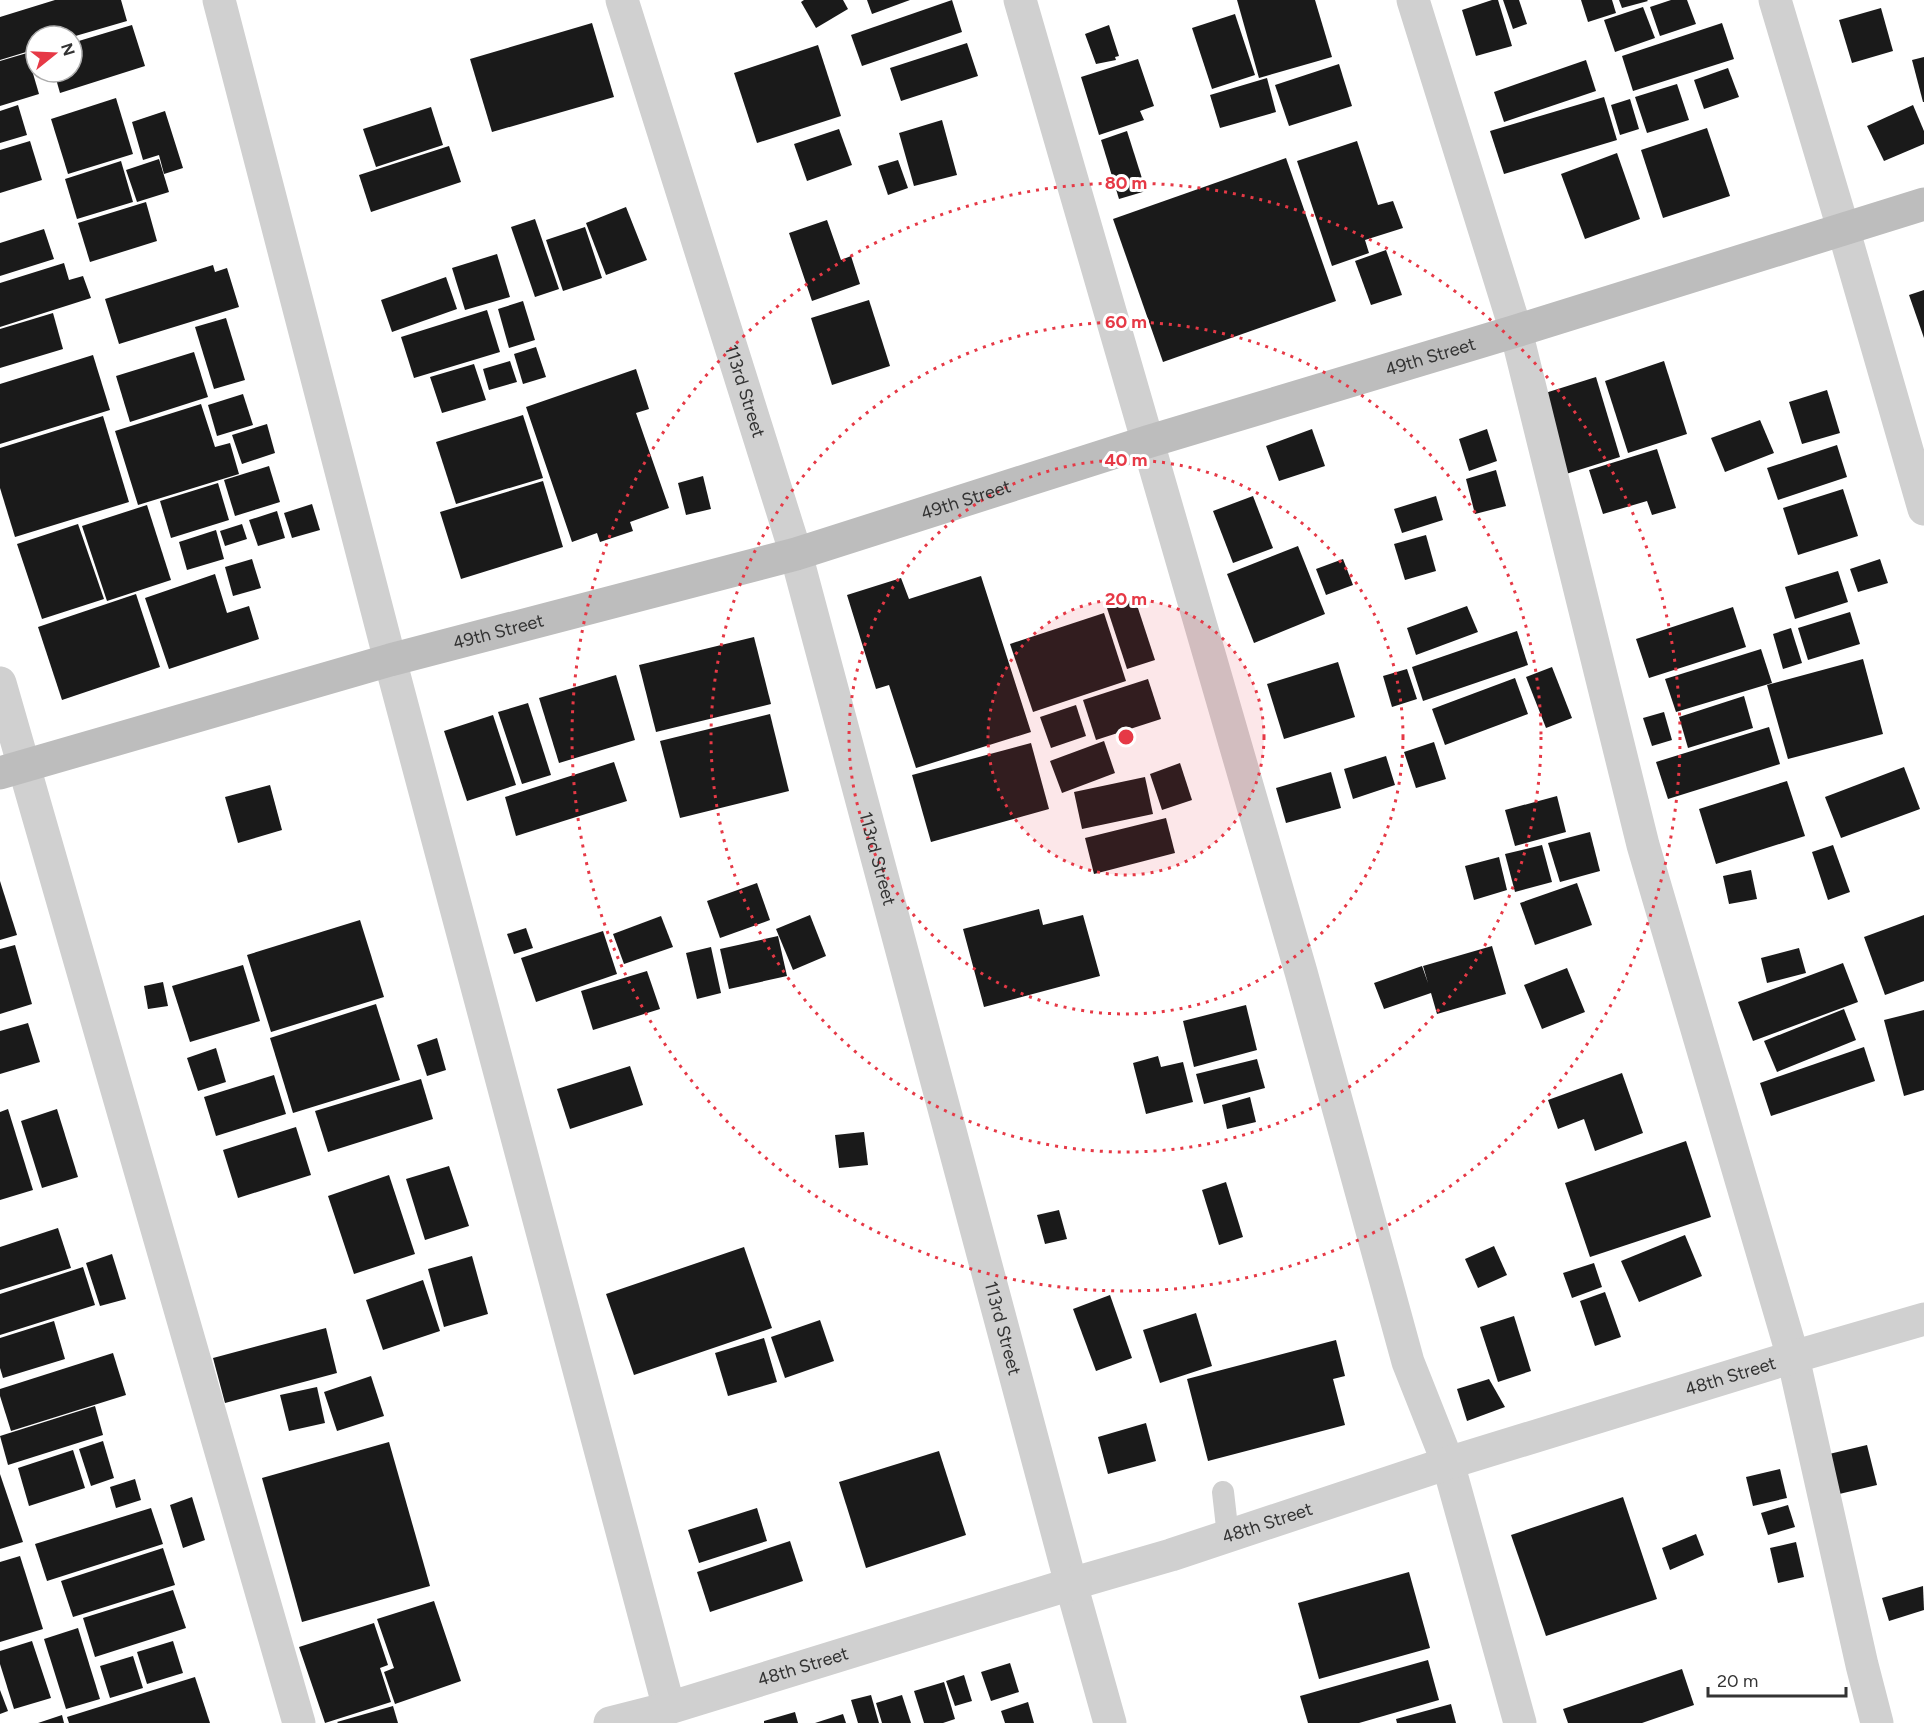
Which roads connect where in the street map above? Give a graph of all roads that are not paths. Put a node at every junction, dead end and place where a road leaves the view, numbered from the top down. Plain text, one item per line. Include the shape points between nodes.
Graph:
1 (219, 0) edge
2 (622, 0) edge
3 (1020, 0) edge
4 (1413, 0) edge
5 (1775, 0) edge
6 (1924, 204) edge
7 (1843, 228) junction
8 (1516, 331) junction
9 (1147, 442) junction
10 (1924, 509) edge
11 (796, 554) junction
12 (390, 660) junction
13 (0, 683) edge
14 (11, 769) edge
15 (1924, 1319) edge
16 (1793, 1357) junction
17 (1448, 1463) junction
18 (1223, 1492) dead end
19 (1228, 1536) junction
20 (1071, 1584) junction
21 (671, 1715) edge
22 (299, 1723) edge
23 (610, 1723) edge
24 (1110, 1723) edge
25 (1520, 1723) edge
26 (1877, 1723) edge

1 - 12 street
2 - 11 street, 113rd Street
3 - 9 street
4 - 8 street
5 - 7 street
6 - 7 main road, 49th Street
7 - 8 main road, 49th Street
7 - 10 street
8 - 9 main road, 49th Street
8 - 16 street via 1643,845
9 - 11 main road, 49th Street
9 - 17 street via 1301,972 1408,1362
11 - 12 main road, 49th Street
11 - 20 street, 113rd Street
12 - 14 main road, 49th Street
12 - 21 street
13 - 14 street
14 - 22 street
15 - 16 street, 48th Street
16 - 17 street, 48th Street
16 - 26 street
17 - 19 street, 48th Street
17 - 25 street
18 - 19 lane
19 - 20 street, 48th Street
20 - 21 street, 48th Street
20 - 24 street, 113rd Street
21 - 23 street, 48th Street

